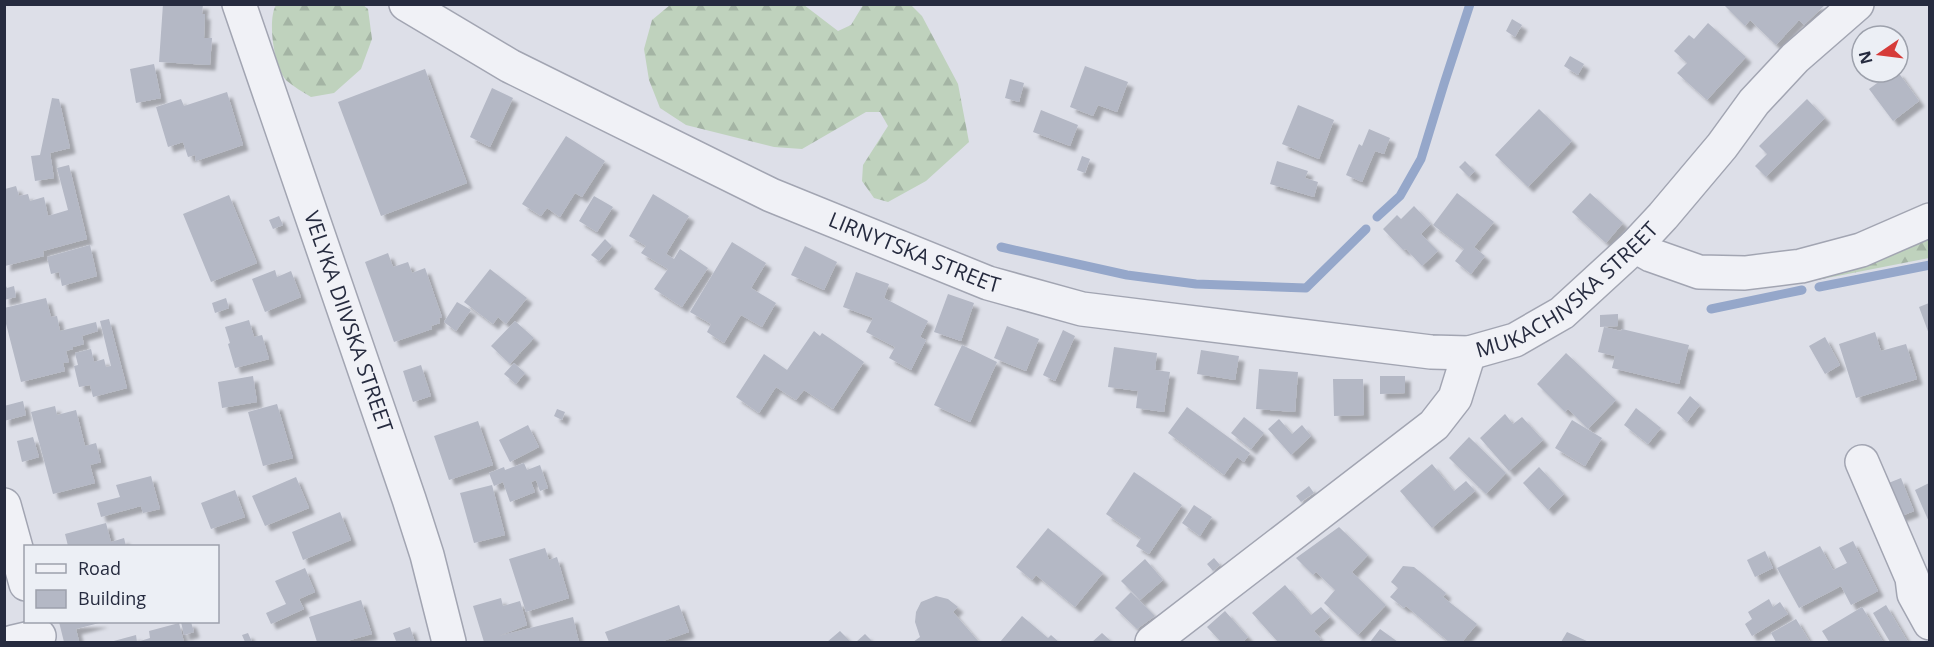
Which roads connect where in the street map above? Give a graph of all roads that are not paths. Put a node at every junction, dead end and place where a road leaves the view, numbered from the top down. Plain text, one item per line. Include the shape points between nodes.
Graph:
1 (239, 4) edge
2 (406, 4) edge
3 (1857, 4) edge
4 (1929, 220) edge
5 (1635, 246) junction
6 (1469, 353) junction
7 (1862, 462) dead end
8 (4, 505) edge
9 (1921, 573) edge
10 (24, 577) edge
11 (1929, 622) edge
12 (448, 642) edge
13 (1152, 642) edge

1 - 12 street, VELYKA DIIVSKA STREET via 409,499
2 - 6 street, LIRNYTSKA STREET via 510,66 771,195 988,283 1082,309 1431,352
3 - 5 street, MUKACHIVSKA STREET via 1754,102 1715,155
4 - 5 street via 1861,250 1801,266 1745,273 1699,272
5 - 6 street, MUKACHIVSKA STREET via 1562,313 1515,340
6 - 13 street, MUKACHIVSKA STREET via 1455,398 1434,425
7 - 9 street
8 - 10 street
9 - 11 street via 1914,594

